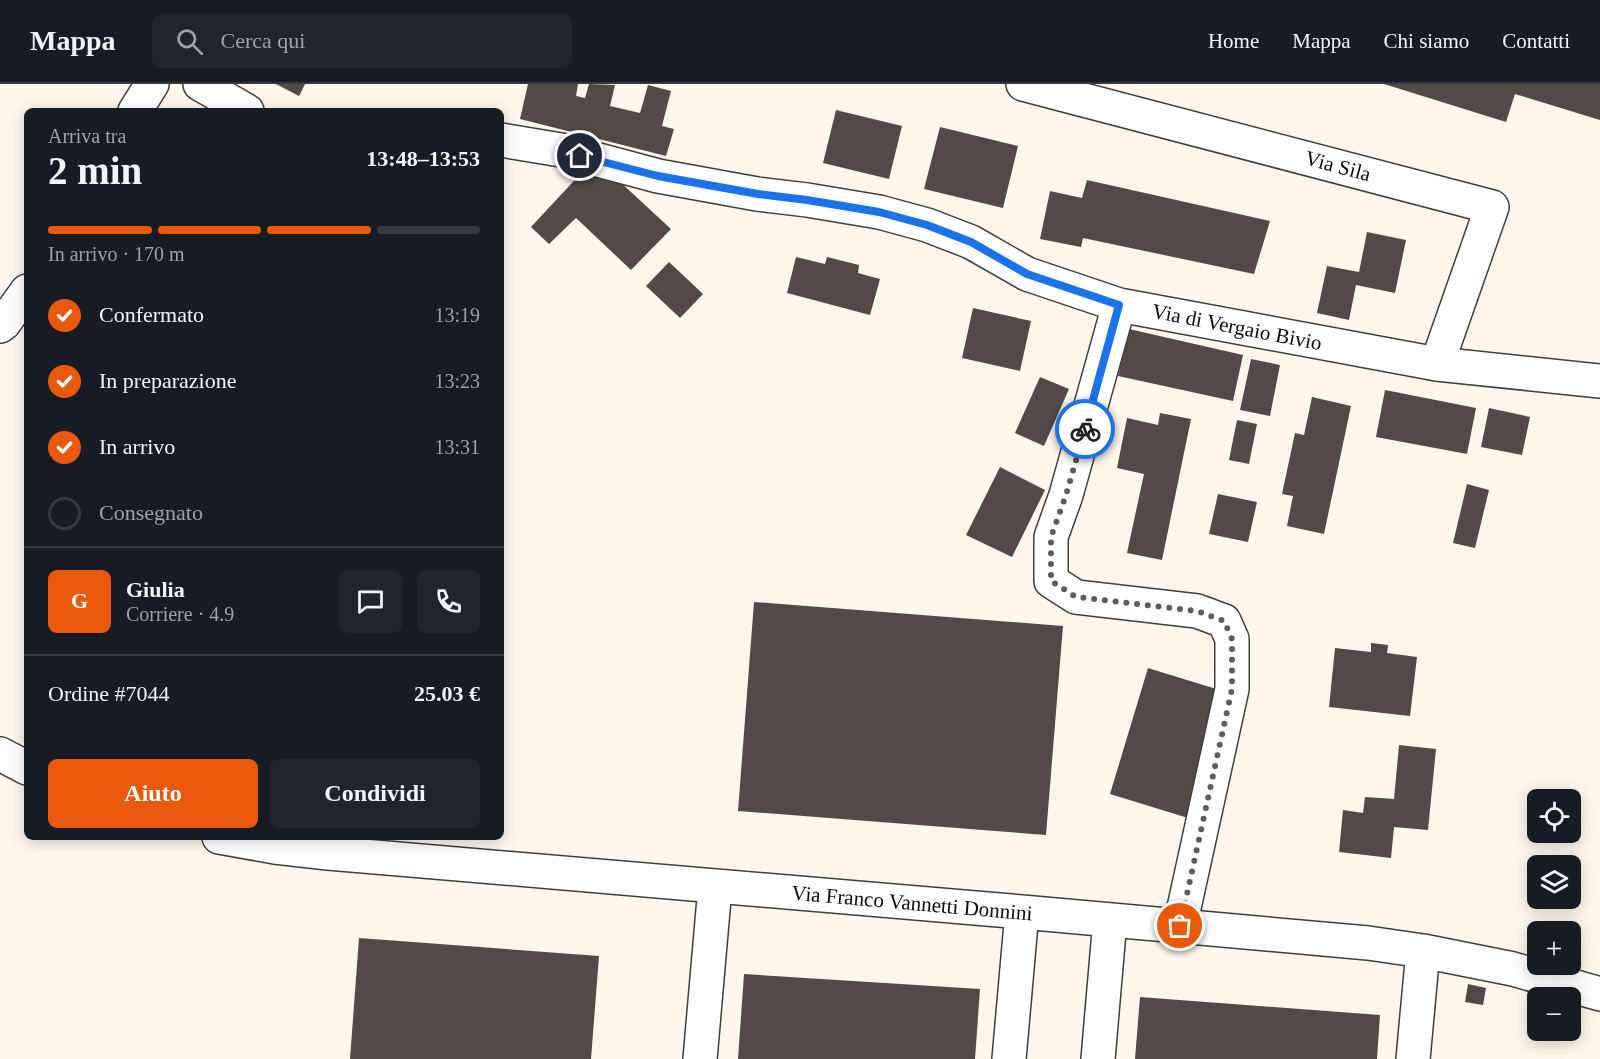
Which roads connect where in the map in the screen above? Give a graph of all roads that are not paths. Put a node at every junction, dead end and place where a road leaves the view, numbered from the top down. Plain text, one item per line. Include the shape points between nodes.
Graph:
1 (152, 84) edge
2 (201, 84) edge
3 (1023, 84) edge
4 (137, 108) edge
5 (242, 108) edge
6 (504, 140) edge
7 (24, 295) edge
8 (1119, 305) junction
9 (0, 326) edge
10 (1437, 364) junction
11 (1600, 381) edge
12 (0, 754) edge
13 (24, 766) edge
14 (236, 840) edge
15 (715, 887) junction
16 (1022, 912) junction
17 (1110, 920) junction
18 (1180, 926) junction
19 (1423, 951) junction
20 (1600, 994) edge
21 (700, 1059) edge
22 (1009, 1059) edge
23 (1098, 1059) edge
24 (1413, 1059) edge

1 - 4 street
2 - 5 street
3 - 10 street, Via Sila via 1492,207
6 - 8 street, Via di Vergaio Bivio via 561,150 658,176 879,212 971,242 1027,274
7 - 9 street
8 - 10 street, Via di Vergaio Bivio
8 - 18 street via 1051,537 1051,581 1076,597 1197,611 1224,621 1232,639 1232,689
10 - 11 street, Via di Vergaio Bivio
12 - 13 street
14 - 15 street, Via Franco Vannetti Donnini via 328,853
15 - 16 street, Via Franco Vannetti Donnini
15 - 21 street
16 - 17 street, Via Franco Vannetti Donnini
16 - 22 street
17 - 18 street, Via Franco Vannetti Donnini
17 - 23 street
18 - 19 street, Via Franco Vannetti Donnini
19 - 20 street, Via Franco Vannetti Donnini via 1513,969
19 - 24 street

